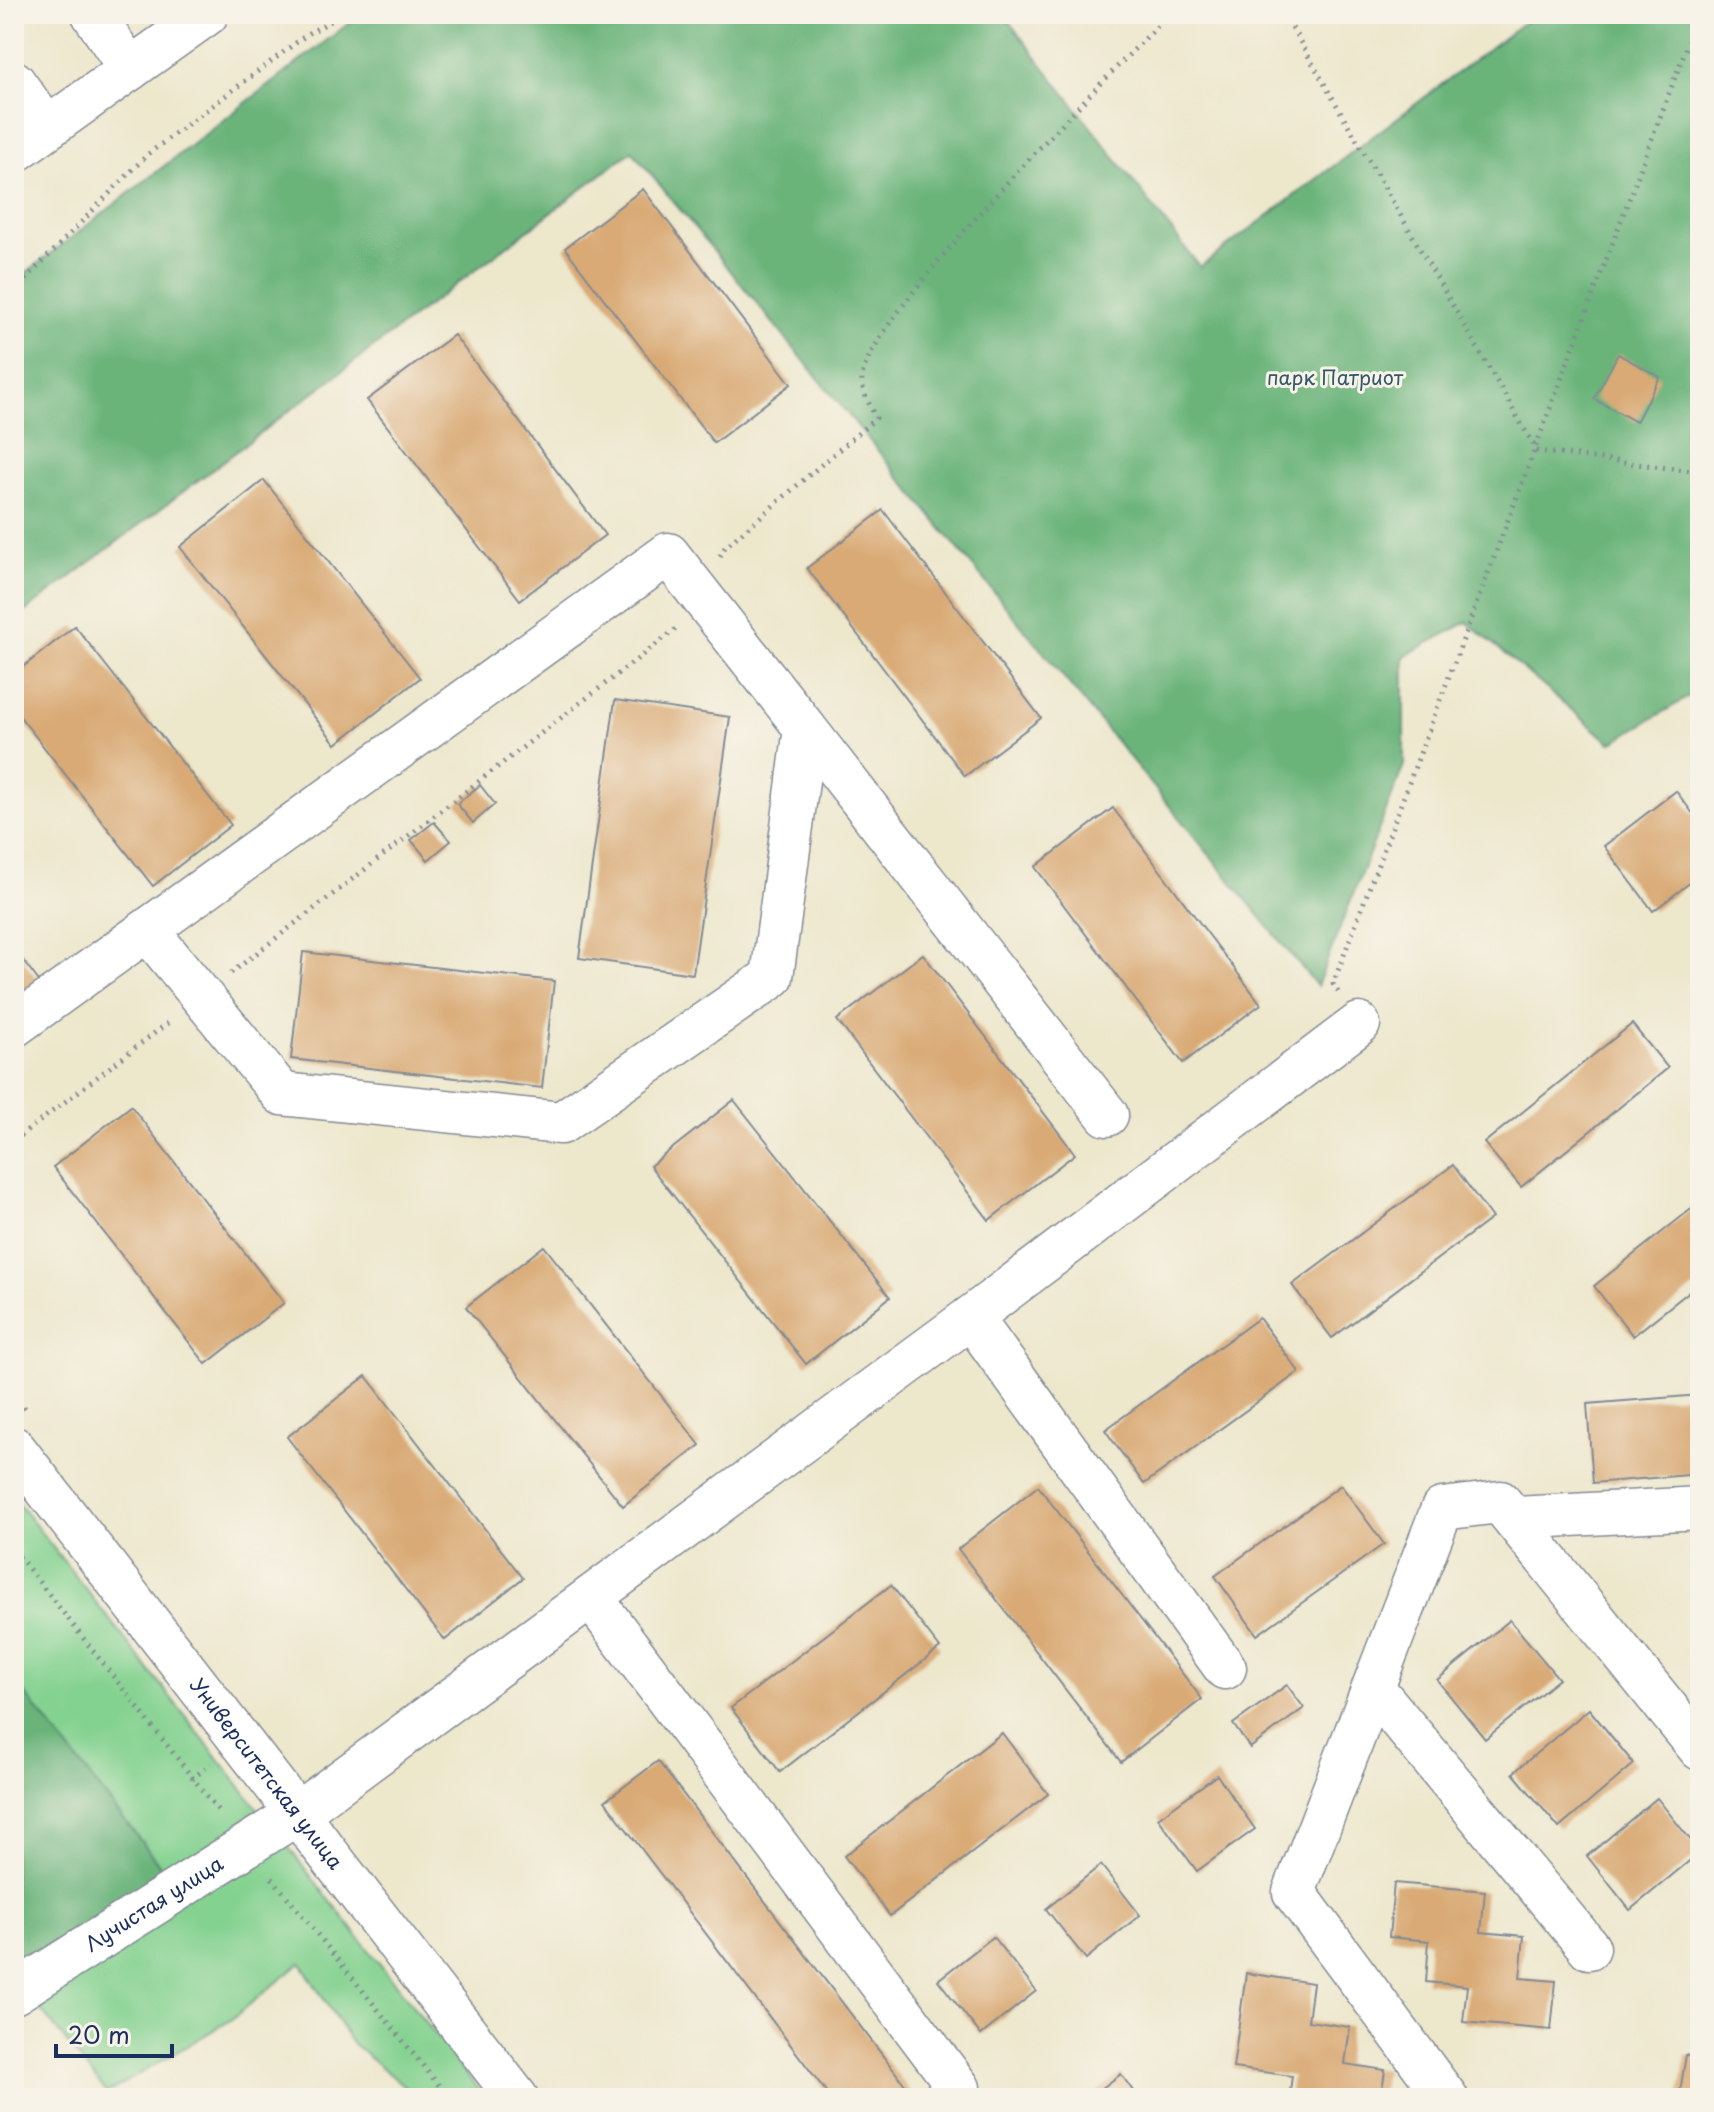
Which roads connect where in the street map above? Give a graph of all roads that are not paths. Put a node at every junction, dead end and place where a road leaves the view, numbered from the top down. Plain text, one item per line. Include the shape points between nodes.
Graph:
1 (93, 14) edge
2 (207, 14) edge
3 (130, 69) junction
4 (14, 82) edge
5 (30, 140) edge
6 (805, 728) junction
7 (147, 930) junction
8 (1359, 1024) road end
9 (14, 1026) edge
10 (1107, 1115) dead end
11 (971, 1317) junction
12 (14, 1448) edge
13 (1700, 1508) edge
14 (1515, 1518) junction
15 (591, 1597) junction
16 (1225, 1668) dead end
17 (1373, 1688) junction
18 (1700, 1749) edge
19 (295, 1815) junction
20 (1589, 1948) dead end
21 (14, 1993) edge
22 (517, 2098) edge
23 (945, 2098) edge
24 (1447, 2098) edge

1 - 3 street
2 - 3 street
3 - 5 street
4 - 5 street
6 - 7 street via 668,554
6 - 7 street via 772,977 561,1123 282,1094
6 - 10 street
7 - 9 street
8 - 11 street, Лучистая улица
11 - 15 street, Лучистая улица
11 - 16 street
12 - 19 street, Университетская улица
13 - 14 street
14 - 17 street via 1500,1502 1442,1509
14 - 18 street
15 - 19 street, Лучистая улица
15 - 23 street via 959,2088
17 - 20 street
17 - 24 street via 1294,1892
19 - 21 street, Лучистая улица
19 - 22 street, Университетская улица

